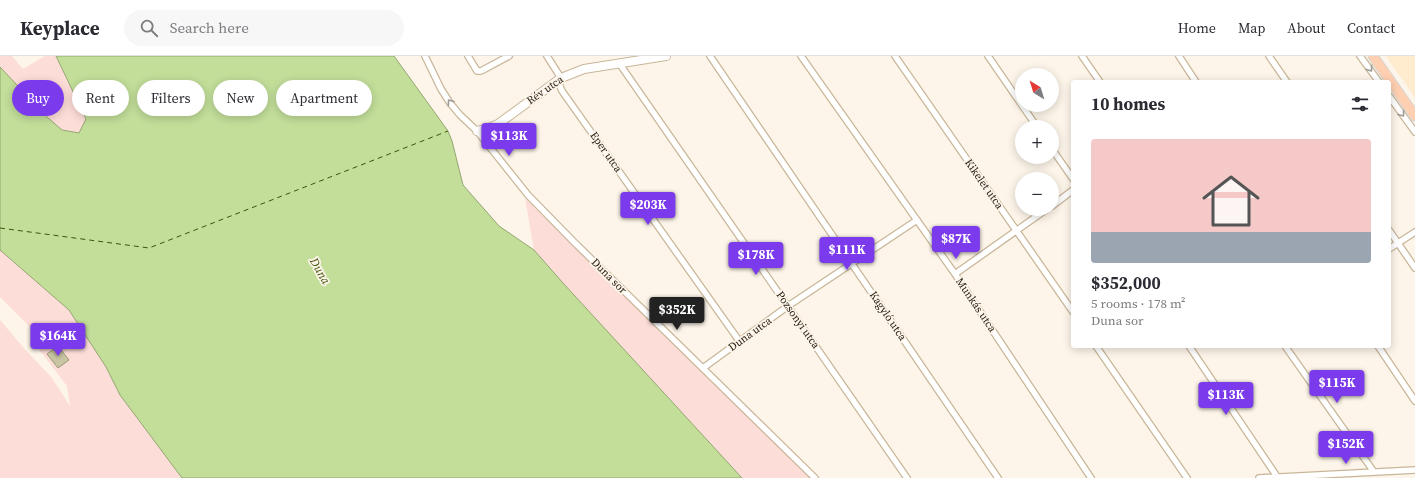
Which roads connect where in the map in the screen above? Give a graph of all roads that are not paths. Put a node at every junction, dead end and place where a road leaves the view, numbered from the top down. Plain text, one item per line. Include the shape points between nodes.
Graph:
1 (425, 56) edge
2 (468, 56) edge
3 (509, 56) edge
4 (547, 56) edge
5 (666, 56) edge
6 (710, 56) edge
7 (801, 56) edge
8 (895, 56) edge
9 (988, 56) edge
10 (1082, 56) edge
11 (1179, 56) edge
12 (1269, 56) edge
13 (1360, 56) edge
14 (1373, 56) edge
15 (646, 58) edge
16 (619, 64) junction
17 (561, 78) junction
18 (1099, 80) edge
19 (1195, 80) edge
20 (1286, 80) edge
21 (1378, 80) edge
22 (1390, 80) edge
23 (1391, 82) edge
24 (1391, 99) edge
25 (1415, 116) edge
26 (1032, 120) edge
27 (477, 131) junction
28 (1415, 132) edge
29 (1059, 158) edge
30 (1071, 176) edge
31 (1071, 192) edge
32 (1059, 201) edge
33 (1038, 216) edge
34 (917, 220) junction
35 (1018, 231) junction
36 (1415, 232) edge
37 (1391, 233) edge
38 (1398, 243) junction
39 (1391, 248) edge
40 (852, 263) junction
41 (1415, 268) edge
42 (955, 274) junction
43 (788, 306) junction
44 (1071, 309) edge
45 (740, 342) junction
46 (1097, 348) edge
47 (1190, 348) edge
48 (1286, 348) edge
49 (1379, 348) edge
50 (703, 368) junction
51 (1415, 401) edge
52 (1415, 470) edge
53 (1374, 472) junction
54 (1357, 475) edge
55 (815, 478) edge
56 (907, 478) edge
57 (998, 478) edge
58 (1091, 478) edge
59 (1186, 478) edge
60 (1260, 478) edge
61 (1278, 478) edge

27 -> 1 street, Duna sor via 450,102
2 - 3 street via 474,68 481,71
4 - 17 street, Eper utca
5 - 15 street, Rév utca
6 - 40 street, Kagyló utca
7 - 34 street, Munkás utca
8 - 35 street, Kikelet utca
9 - 26 street
10 - 18 street
11 - 19 street
12 - 20 street
13 -> 21 street
14 - 22 main road
15 - 16 street, Rév utca
16 - 17 street, Rév utca via 584,69
16 - 43 street, Pozsonyi utca
17 - 27 street, Rév utca via 498,124
17 - 45 street, Eper utca via 559,84 566,96
23 - 25 main road
24 -> 28 street
27 - 50 street, Duna sor via 528,194
29 - 30 street
31 - 32 street
33 - 35 street
34 - 40 street, Duna utca
34 - 42 street, Munkás utca
35 - 42 street
35 - 44 street, Kikelet utca
36 - 38 street
37 - 38 street
38 - 39 street
38 - 41 street
40 - 43 street, Duna utca
40 - 57 street, Kagyló utca
42 - 58 street, Munkás utca
43 - 45 street, Duna utca
43 - 56 street, Pozsonyi utca
45 - 50 street, Duna utca
46 - 59 street
47 - 61 street
48 - 53 street
49 - 51 street
50 - 55 street, Duna sor
52 - 53 street
53 - 54 street
54 - 61 street
60 - 61 street

